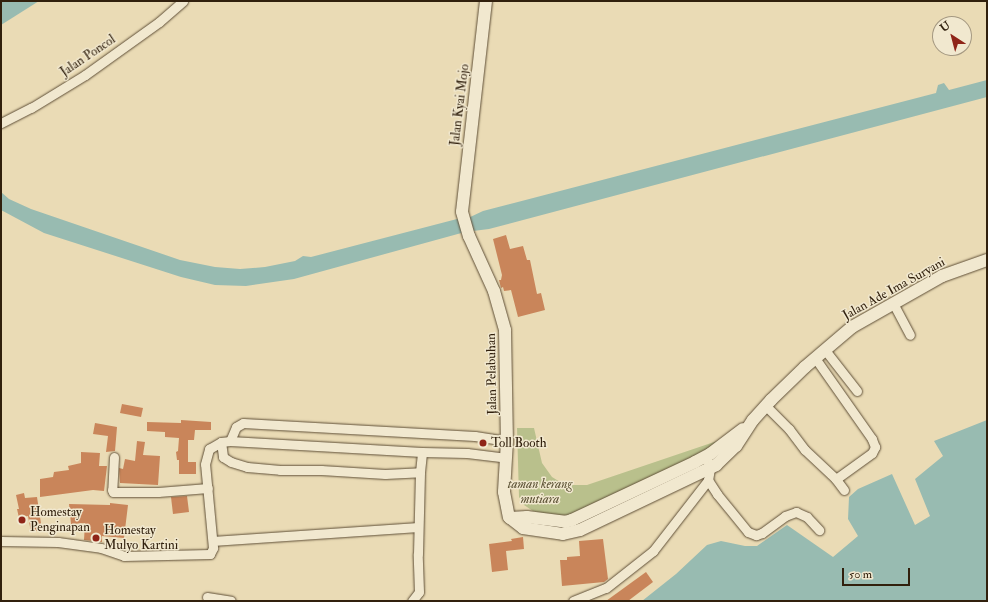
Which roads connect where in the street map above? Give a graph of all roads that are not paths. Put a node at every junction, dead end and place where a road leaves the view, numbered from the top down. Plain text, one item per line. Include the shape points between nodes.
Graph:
1 (183, 1) edge
2 (486, 1) edge
3 (1, 123) edge
4 (462, 212) joint
5 (987, 260) edge
6 (893, 303) junction
7 (910, 335) dead end
8 (825, 350) junction
9 (815, 358) junction
10 (857, 391) dead end
11 (766, 406) junction
12 (753, 420) junction
13 (230, 441) junction
14 (506, 441) junction
15 (221, 442) junction
16 (422, 452) junction
17 (706, 456) junction
18 (114, 457) dead end
19 (505, 458) junction
20 (710, 468) junction
21 (420, 472) junction
22 (835, 478) junction
23 (708, 480) junction
24 (208, 488) junction
25 (844, 490) dead end
26 (510, 518) junction
27 (572, 520) junction
28 (418, 528) junction
29 (819, 530) dead end
30 (570, 533) junction
31 (1, 541) edge
32 (213, 541) junction
33 (207, 597) dead end
34 (231, 601) edge
35 (412, 601) edge
36 (573, 601) edge

1 - 3 street, Jalan Poncol via 108,59 31,108
2 - 4 main road, Jalan Kyai Mojo
4 - 14 main road, Jalan Pelabuhan via 468,236 494,291 506,330
5 - 6 main road, Jalan Ade Ima Suryani via 942,276
6 - 7 street
6 - 8 main road, Jalan Ade Ima Suryani via 852,327
8 - 9 main road, Jalan Ade Ima Suryani
8 - 10 street
9 - 11 main road, Jalan Ade Ima Suryani
9 - 22 street via 875,443 872,453
11 - 12 main road, Jalan Ade Ima Suryani
11 - 22 street via 789,429 800,445
12 - 17 main road
12 - 20 main road via 726,458
13 - 14 street via 236,427 243,423 475,436
13 - 15 street
13 - 16 street
14 - 19 main road, Jalan Pelabuhan
15 - 21 street via 223,457 246,467 386,474
15 - 24 street via 209,449 205,464
16 - 19 street
16 - 21 street
17 - 20 street
17 - 27 main road
18 - 24 street via 113,492
19 - 26 main road, Jalan Pelabuhan via 504,492
20 - 23 street
20 - 30 main road
21 - 28 street
22 - 25 street
23 - 29 street via 752,534 762,533 785,516 796,512 807,516
23 - 36 street via 652,551 606,588
24 - 32 street
26 - 27 main road via 527,517 565,522
26 - 30 main road via 524,528
27 - 30 main road
28 - 32 street
28 - 35 street via 419,592
31 - 32 street via 58,542 101,548 124,556 148,556 207,554 212,552
33 - 34 street

